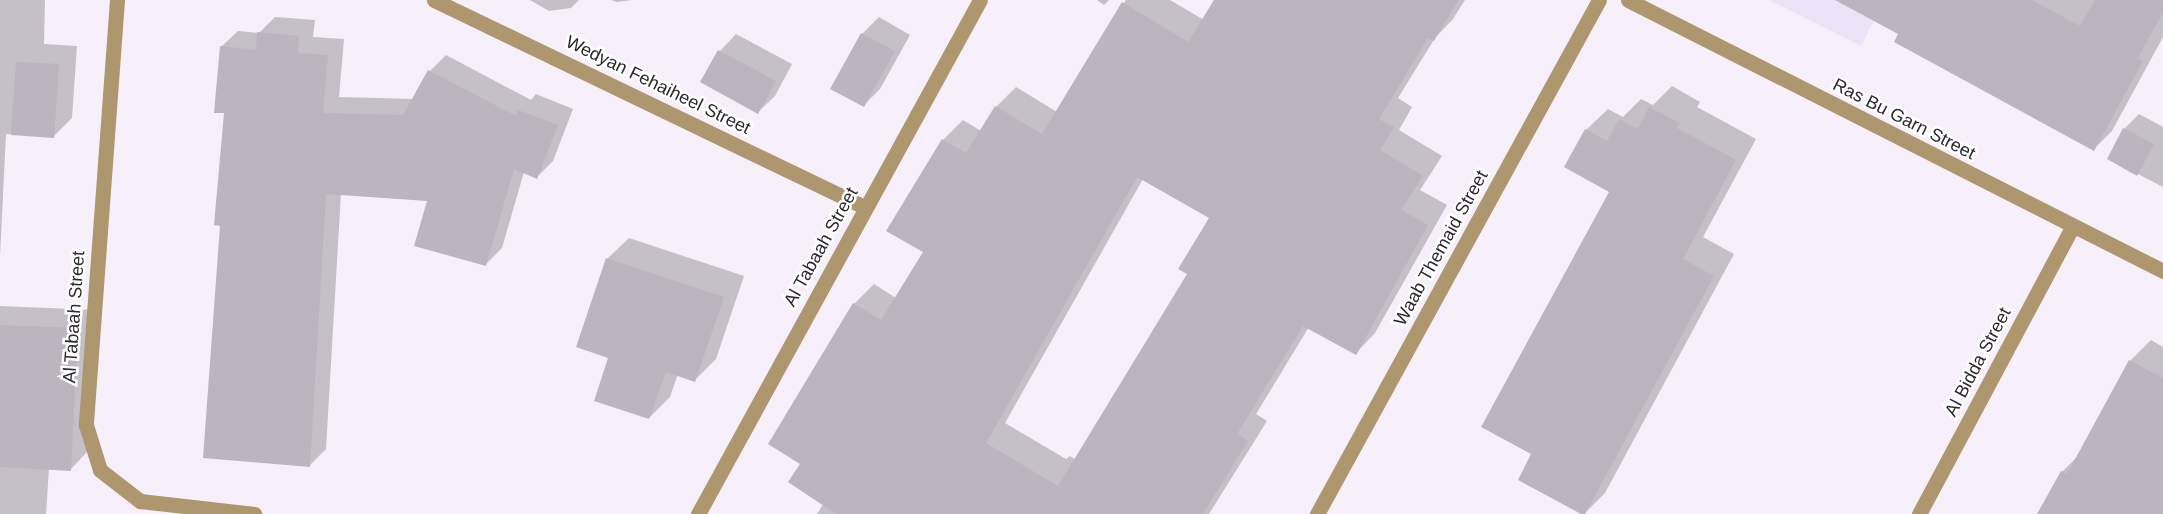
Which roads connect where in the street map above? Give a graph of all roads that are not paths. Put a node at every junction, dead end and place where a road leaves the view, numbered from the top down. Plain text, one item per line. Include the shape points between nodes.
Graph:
1 (117, 0) edge
2 (434, 0) edge
3 (980, 0) edge
4 (1599, 0) edge
5 (1628, 0) edge
6 (864, 207) junction
7 (2072, 228) junction
8 (2163, 271) edge
9 (254, 514) edge
10 (698, 514) edge
11 (1317, 514) edge
12 (1918, 514) edge

1 - 9 street, Al Tabaah Street via 86,425 100,470 140,501
2 - 6 street, Wedyan Fehaiheel Street
3 - 6 street, Al Tabaah Street
4 - 11 street, Waab Themaid Street
5 - 7 street, Ras Bu Garn Street
6 - 10 street, Al Tabaah Street
7 - 8 street, Ras Bu Garn Street
7 - 12 street, Al Bidda Street

